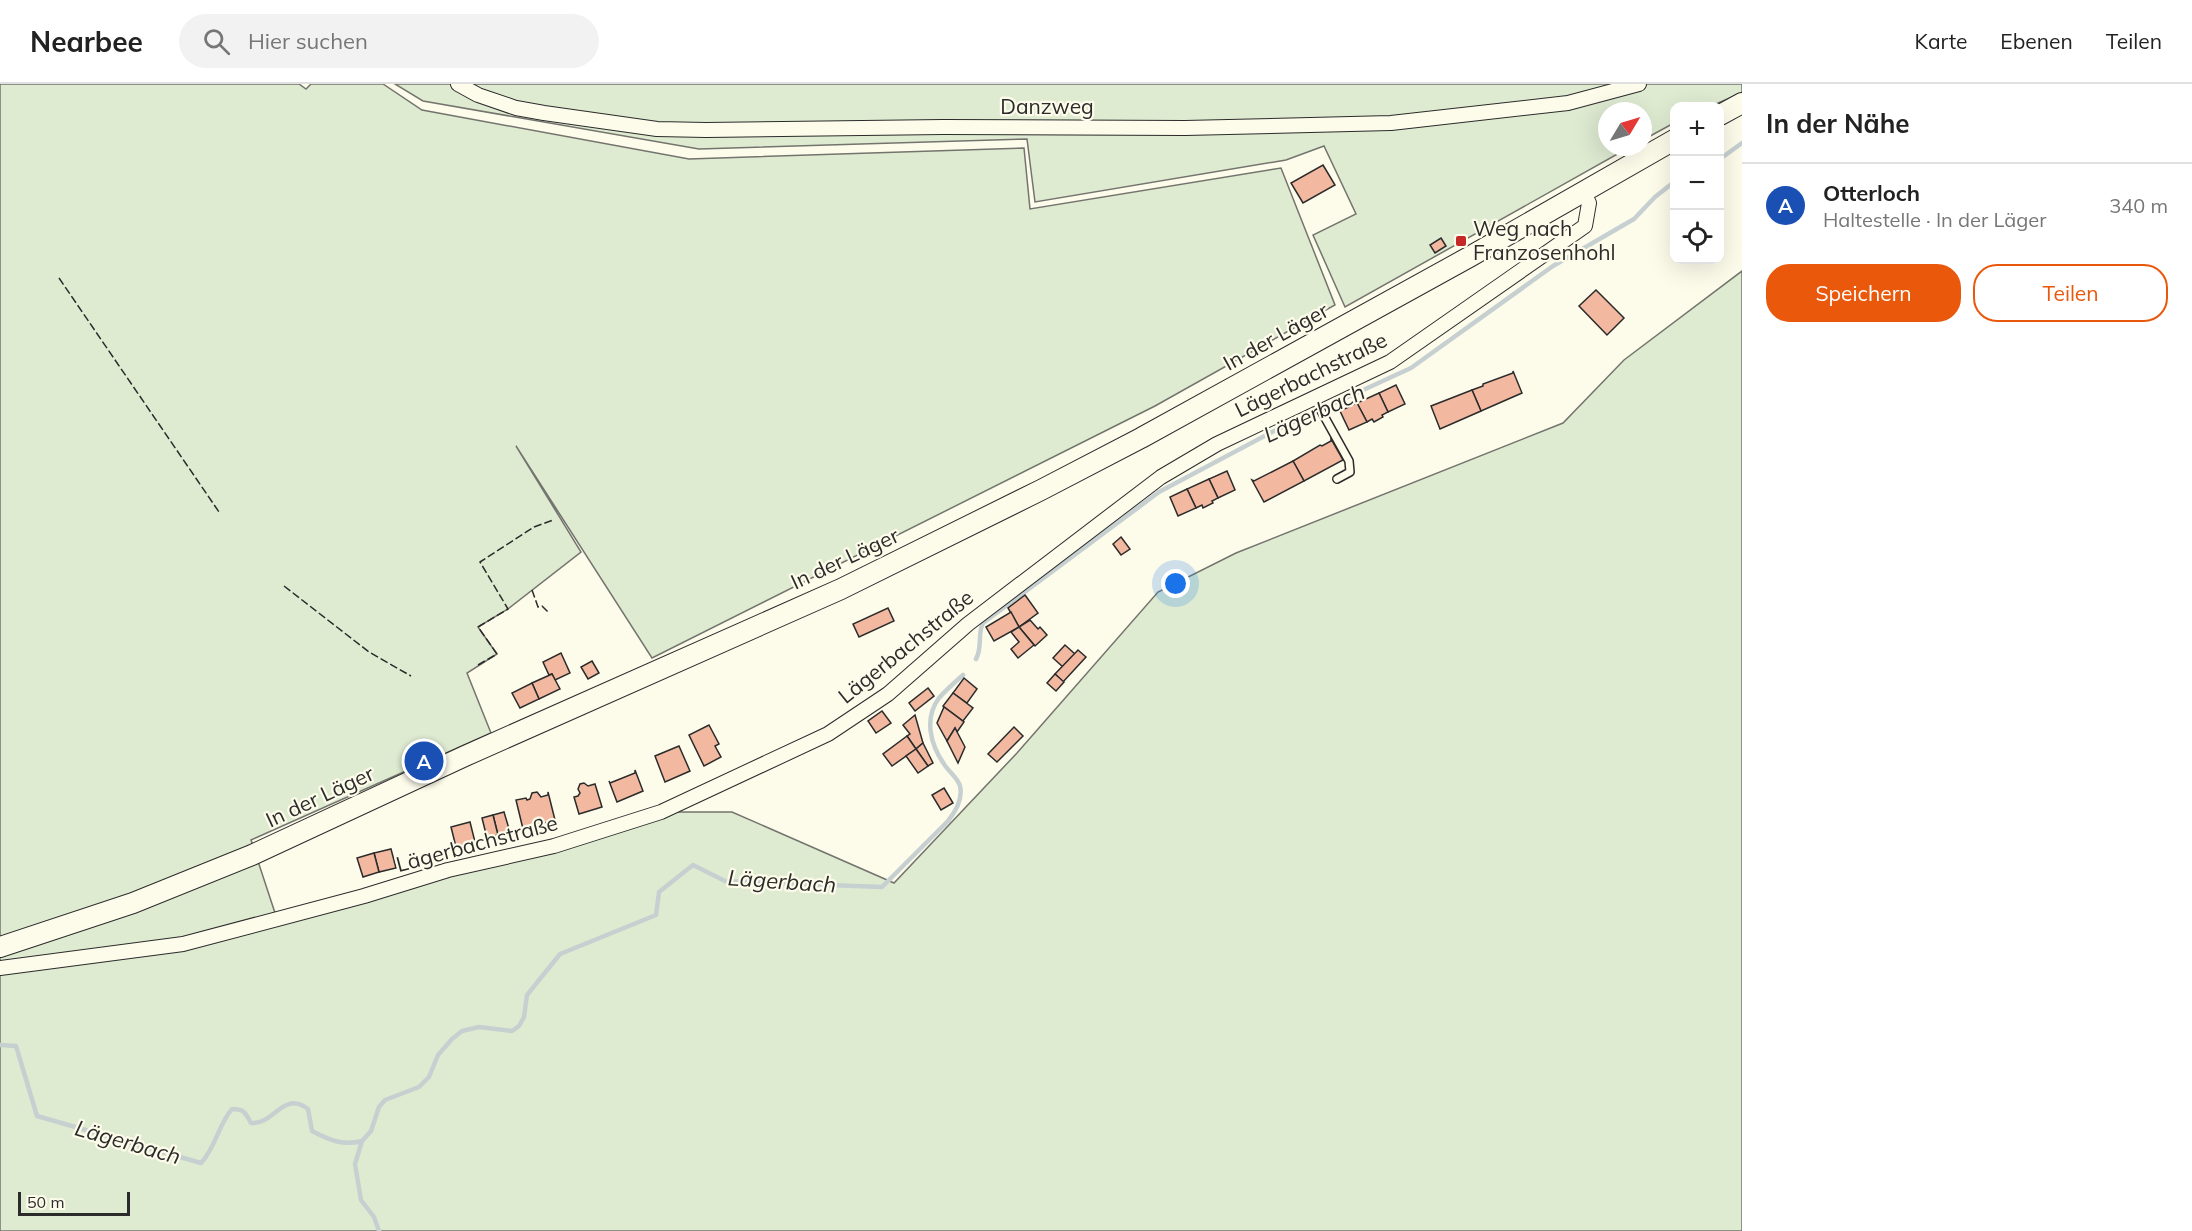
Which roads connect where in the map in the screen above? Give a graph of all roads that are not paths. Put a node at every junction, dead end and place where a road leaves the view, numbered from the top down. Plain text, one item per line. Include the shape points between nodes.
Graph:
1 (458, 84) edge
2 (1639, 84) edge
3 (1742, 104) edge
4 (1724, 113) edge
5 (1670, 142) edge
6 (1583, 191) junction
7 (1316, 401) junction
8 (1337, 479) dead end
9 (0, 947) edge
10 (0, 968) edge

1 - 2 street, Danzweg via 516,108 657,129 706,130 1392,123 1569,103
3 - 4 main road
5 - 6 main road, In der Läger
6 - 7 street, Lägerbachstraße via 1589,203 1585,226 1390,362
6 - 9 main road, In der Läger via 1141,438 841,589 252,855 133,903
7 - 8 lane via 1349,461 1350,472
7 - 10 street, Lägerbachstraße via 1217,444 1161,477 968,624 888,694 828,734 661,812 554,846 448,870 183,944

